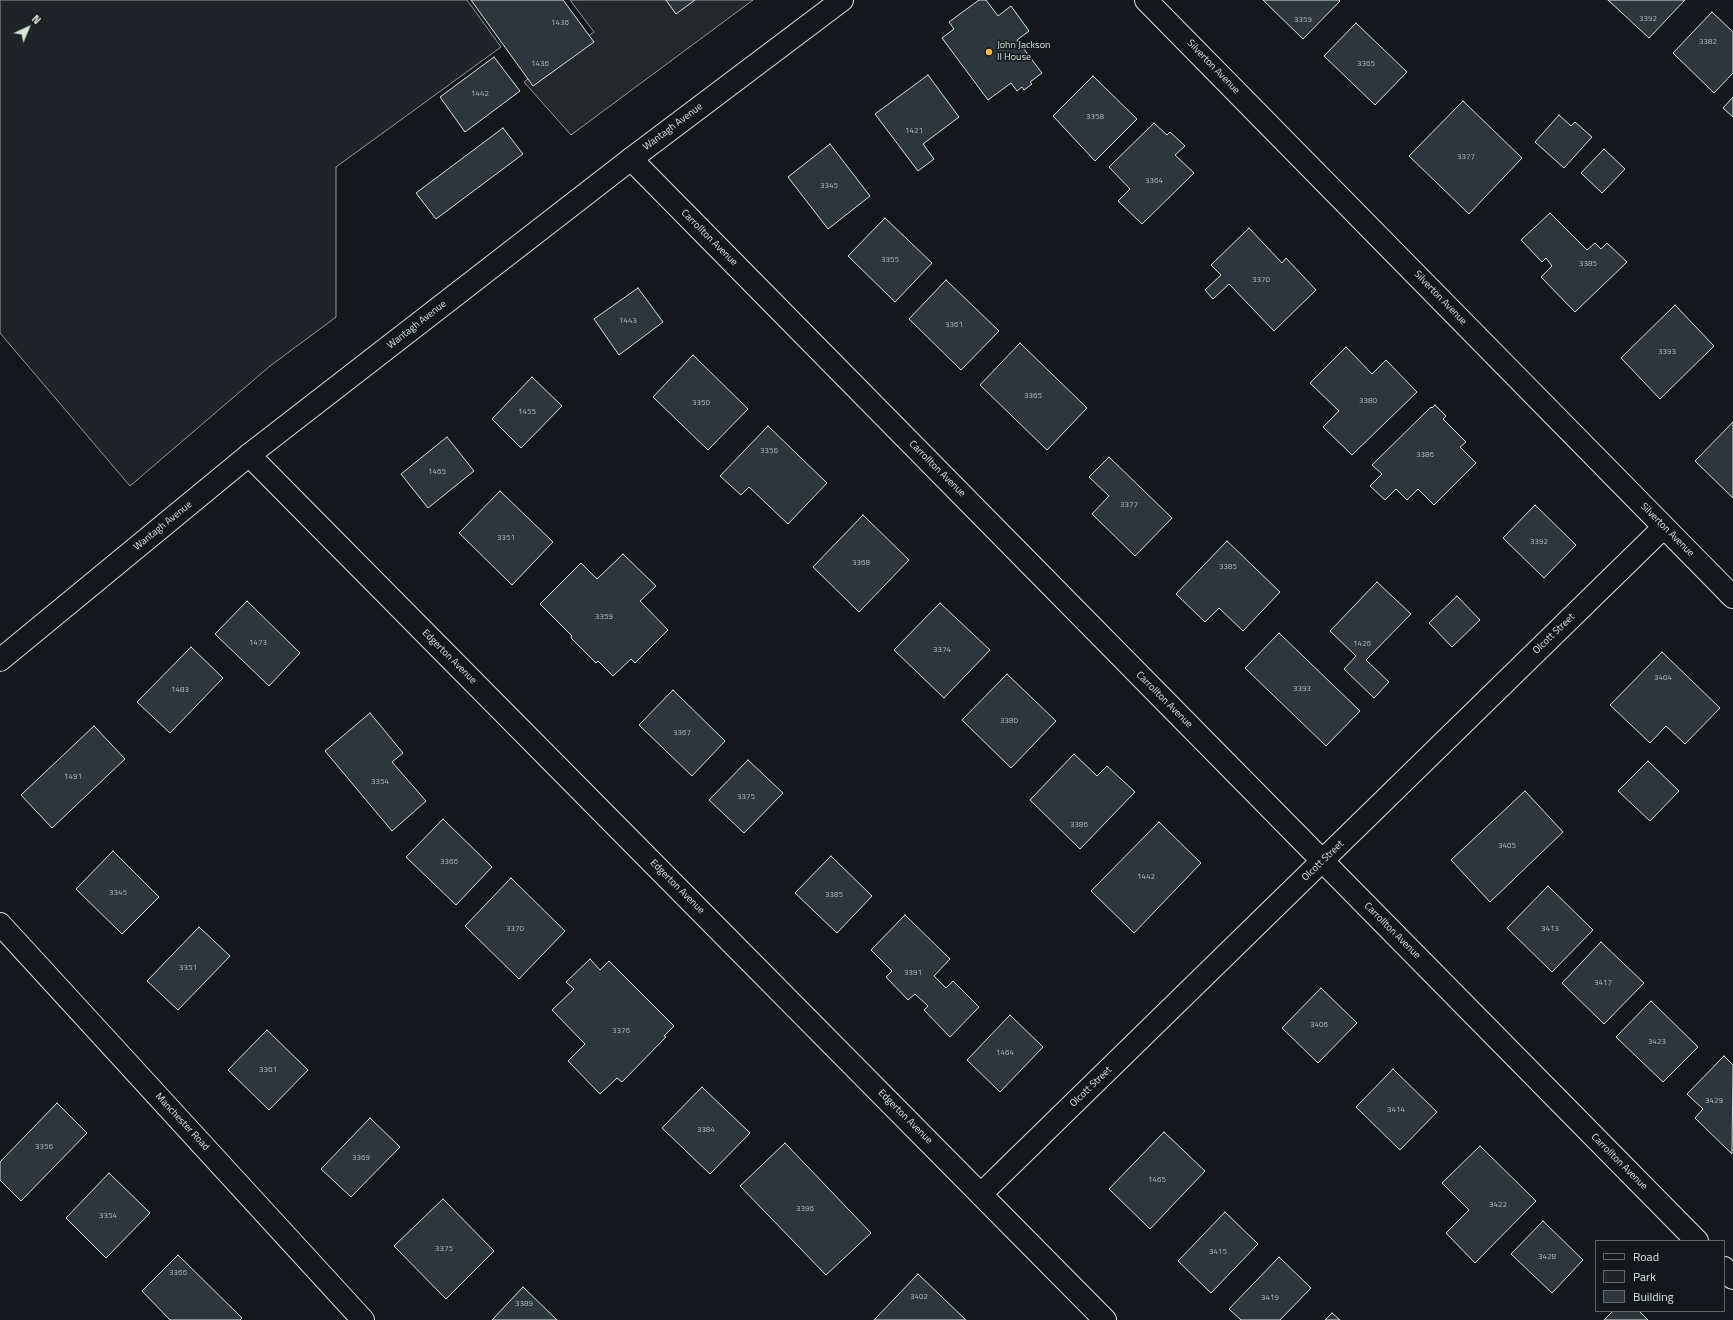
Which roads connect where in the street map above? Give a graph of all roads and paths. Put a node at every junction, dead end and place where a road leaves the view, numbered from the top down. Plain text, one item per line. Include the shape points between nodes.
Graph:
1 (842, 0) edge
2 (1146, 0) edge
3 (631, 159) junction
4 (249, 455) junction
5 (1664, 527) junction
6 (1733, 597) edge
7 (0, 660) edge
8 (1323, 861) junction
9 (0, 924) edge
10 (981, 1194) junction
11 (1696, 1240) edge
12 (1725, 1269) edge
13 (1733, 1278) edge
14 (363, 1320) edge
15 (1105, 1320) edge

1 - 3 street, Wantagh Avenue
2 - 5 street, Silverton Avenue
3 - 4 street, Wantagh Avenue
3 - 8 street, Carrollton Avenue
4 - 7 street, Wantagh Avenue
4 - 10 street, Edgerton Avenue
5 - 6 street, Silverton Avenue
5 - 8 street, Olcott Street
8 - 10 street, Olcott Street
8 - 11 street, Carrollton Avenue
9 - 14 street, Manchester Road
10 - 15 street, Edgerton Avenue
12 - 13 street

